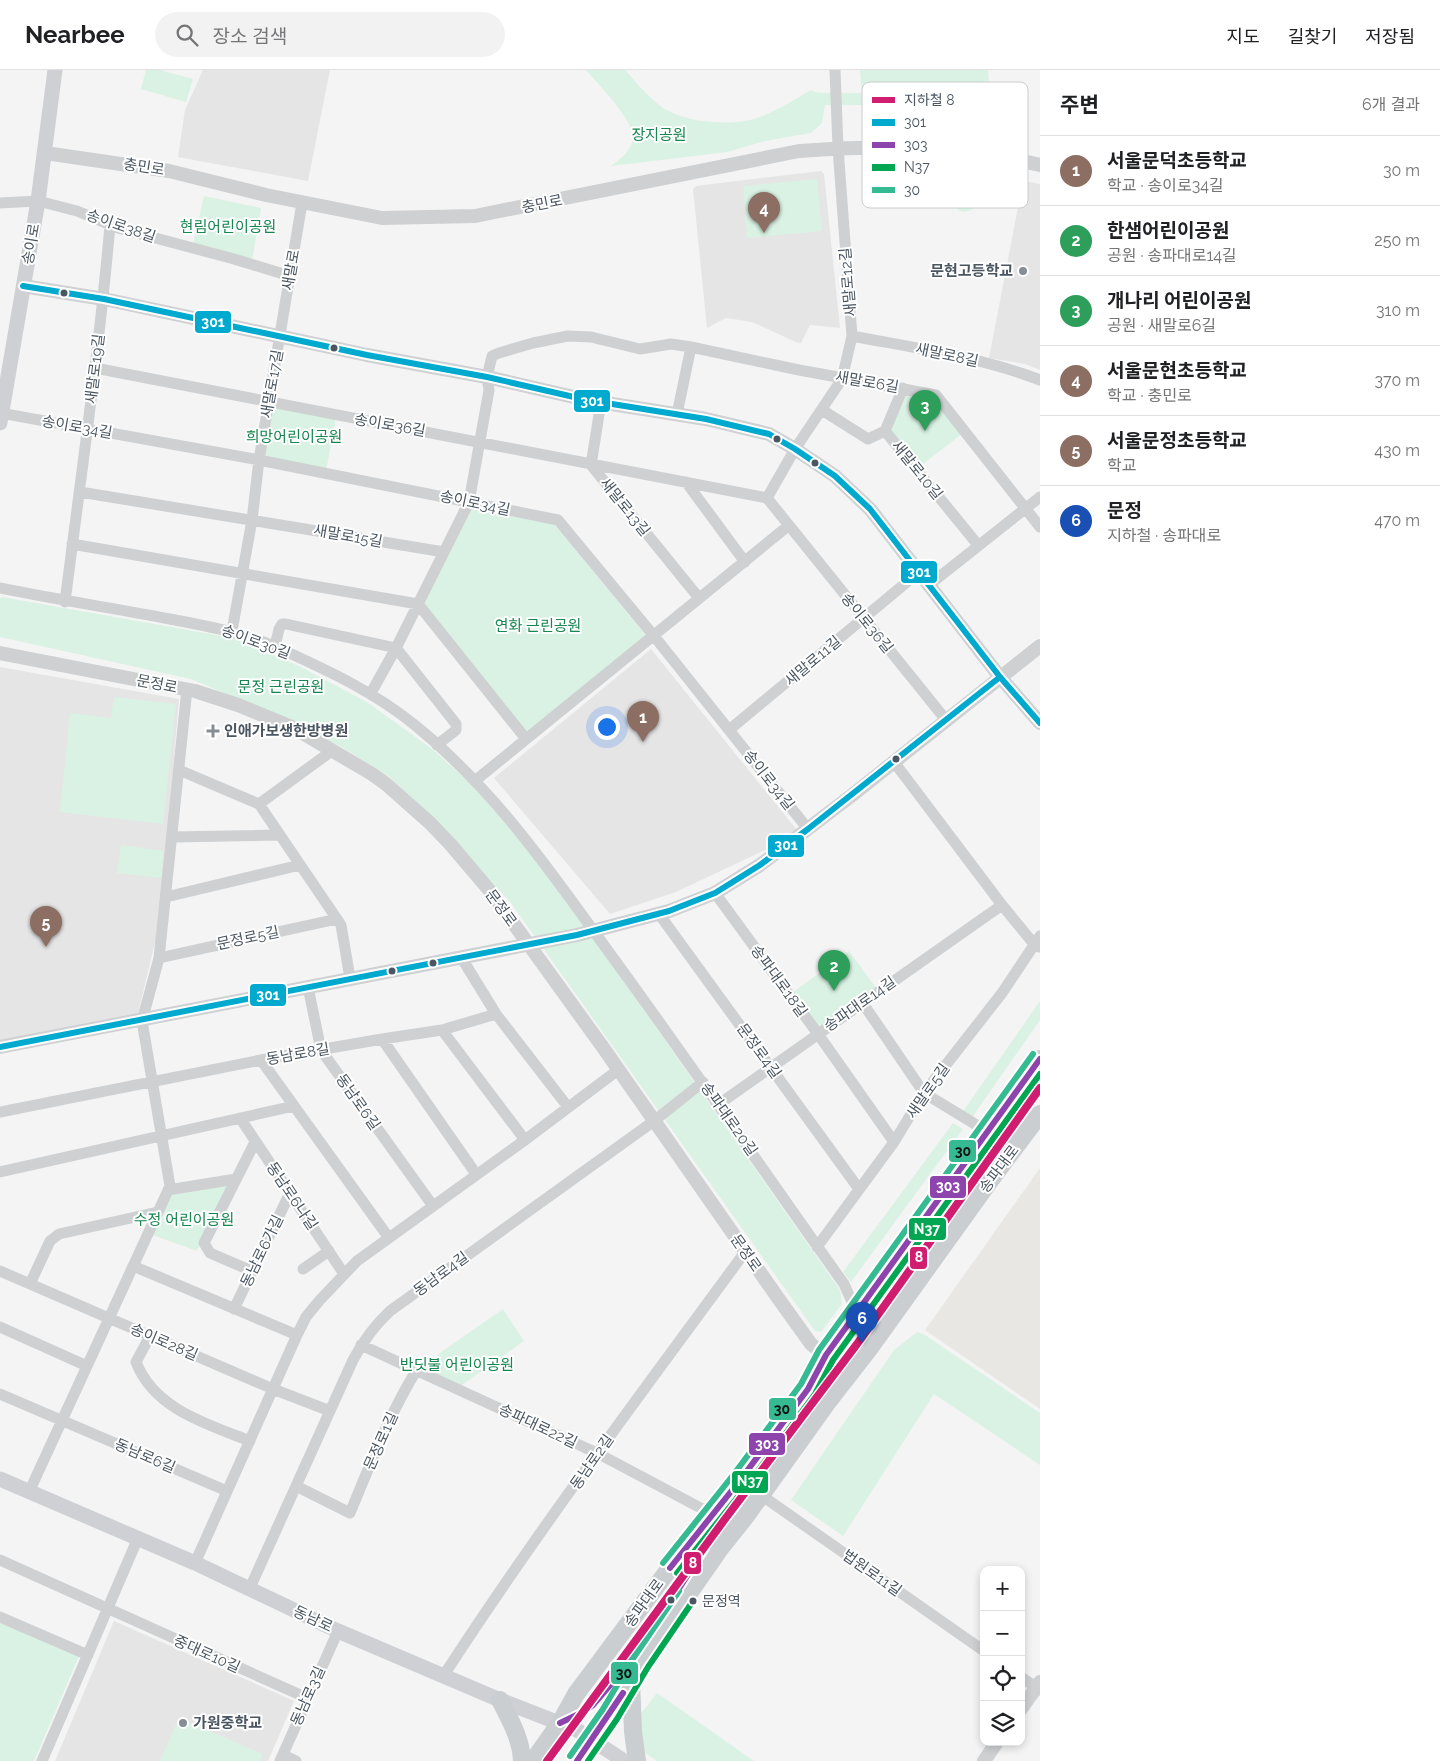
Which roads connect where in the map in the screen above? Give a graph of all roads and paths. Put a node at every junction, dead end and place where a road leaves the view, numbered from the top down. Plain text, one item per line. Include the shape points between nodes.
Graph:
1 (55, 70) edge
2 (835, 70) edge
3 (838, 148) junction
4 (862, 148) edge
5 (44, 153) junction
6 (38, 201) junction
7 (0, 203) edge
8 (302, 203) junction
9 (110, 225) junction
10 (290, 276) junction
11 (23, 286) junction
12 (104, 299) junction
13 (852, 336) junction
14 (280, 337) junction
15 (691, 347) junction
16 (95, 368) junction
17 (486, 377) junction
18 (843, 378) junction
19 (1040, 380) edge
20 (903, 388) junction
21 (269, 402) junction
22 (601, 402) junction
23 (822, 410) junction
24 (677, 414) junction
25 (0, 416) edge
26 (88, 429) junction
27 (885, 431) junction
28 (480, 442) junction
29 (795, 449) junction
30 (259, 460) junction
31 (591, 465) junction
32 (686, 482) junction
33 (80, 492) junction
34 (1040, 497) edge
35 (767, 498) junction
36 (468, 502) junction
37 (1026, 508) junction
38 (252, 520) junction
39 (788, 526) junction
40 (1040, 527) edge
41 (72, 544) junction
42 (978, 545) junction
43 (444, 552) junction
44 (745, 562) junction
45 (919, 572) junction
46 (242, 574) junction
47 (929, 585) junction
48 (0, 588) edge
49 (699, 598) junction
50 (65, 602) junction
51 (418, 604) junction
52 (864, 619) junction
53 (232, 631) junction
54 (654, 636) junction
55 (275, 646) junction
56 (1040, 646) edge
57 (396, 648) junction
58 (0, 654) edge
59 (1000, 677) junction
60 (187, 689) junction
61 (371, 693) junction
62 (946, 720) junction
63 (1040, 723) edge
64 (729, 730) junction
65 (526, 739) junction
66 (437, 745) junction
67 (333, 750) junction
68 (894, 762) junction
69 (179, 770) junction
70 (476, 780) junction
71 (259, 804) junction
72 (808, 829) junction
73 (280, 835) junction
74 (172, 837) junction
75 (300, 865) junction
76 (715, 893) junction
77 (166, 897) junction
78 (1002, 904) junction
79 (659, 914) junction
80 (337, 919) junction
81 (594, 931) junction
82 (1038, 943) edge
83 (528, 944) junction
84 (461, 957) junction
85 (159, 958) junction
86 (350, 978) junction
87 (308, 987) junction
88 (862, 1002) junction
89 (496, 1014) junction
90 (142, 1021) junction
91 (442, 1030) junction
92 (818, 1034) junction
93 (382, 1039) junction
94 (0, 1047) edge
95 (322, 1050) junction
96 (1040, 1059) edge
97 (261, 1060) junction
98 (772, 1068) junction
99 (618, 1070) junction
100 (153, 1081) junction
101 (703, 1082) junction
102 (924, 1094) junction
103 (718, 1104) junction
104 (294, 1106) junction
105 (568, 1107) junction
106 (0, 1112) edge
107 (1040, 1114) edge
108 (240, 1118) junction
109 (654, 1121) junction
110 (988, 1132) junction
111 (162, 1136) junction
112 (525, 1140) junction
113 (255, 1142) junction
114 (894, 1142) junction
115 (0, 1172) edge
116 (476, 1174) junction
117 (236, 1179) junction
118 (859, 1189) junction
119 (168, 1190) junction
120 (290, 1193) junction
121 (432, 1206) junction
122 (158, 1212) junction
123 (389, 1238) junction
124 (817, 1247) junction
125 (329, 1251) junction
126 (745, 1252) junction
127 (133, 1266) junction
128 (303, 1269) dead end
129 (0, 1271) edge
130 (252, 1271) junction
131 (344, 1274) junction
132 (30, 1284) junction
133 (234, 1309) junction
134 (857, 1313) junction
135 (109, 1318) junction
136 (0, 1327) edge
137 (150, 1336) junction
138 (297, 1336) junction
139 (361, 1345) junction
140 (826, 1356) junction
141 (87, 1366) junction
142 (416, 1371) junction
143 (849, 1374) junction
144 (273, 1389) junction
145 (0, 1394) edge
146 (330, 1411) junction
147 (62, 1420) junction
148 (250, 1441) junction
149 (599, 1454) junction
150 (0, 1479) edge
151 (296, 1486) junction
152 (227, 1491) junction
153 (29, 1492) junction
154 (761, 1495) junction
155 (712, 1514) junction
156 (138, 1538) junction
157 (0, 1560) edge
158 (195, 1563) junction
159 (249, 1590) junction
160 (108, 1609) junction
161 (0, 1616) edge
162 (338, 1631) junction
163 (980, 1648) edge
164 (88, 1655) junction
165 (444, 1675) junction
166 (631, 1679) junction
167 (1025, 1679) edge
168 (1039, 1686) edge
169 (307, 1698) junction
170 (500, 1700) junction
171 (1025, 1704) edge
172 (560, 1723) junction
173 (593, 1739) junction
174 (994, 1746) edge
175 (282, 1758) edge
176 (42, 1761) edge
177 (296, 1761) edge
178 (522, 1761) edge
179 (533, 1761) edge
180 (577, 1761) edge
181 (624, 1761) edge
182 (637, 1761) edge
183 (984, 1761) edge

1 - 5 main road, 송이로
2 - 3 street, 새말로12길
3 - 4 street, 충민로
3 - 8 street, 충민로 via 799,151 475,216 382,218
3 - 13 street, 새말로12길
5 - 6 main road, 송이로
5 - 8 street, 충민로 via 169,171
6 - 7 street, 송이로38길
6 - 9 street, 송이로38길
6 - 11 main road, 송이로
8 - 10 street, 새말로
9 - 10 street, 송이로38길
9 - 12 street, 새말로19길
10 - 14 street, 새말로
11 - 12 street
11 - 25 main road, 송이로
12 - 14 street
12 - 16 street, 새말로19길
13 - 18 street, 새말로12길
13 - 19 street, 새말로8길 via 965,358
14 - 17 street
14 - 21 street, 새말로17길
15 - 17 street, 새말로6길 via 671,344 640,349 590,337 568,336 492,356
15 - 18 street, 새말로6길
15 - 24 street
16 - 21 street, 송이로36길
16 - 26 street, 새말로19길
17 - 22 street
17 - 28 street via 489,390
18 - 20 street, 새말로6길
18 - 23 street, 새말로12길
20 - 27 street, 새말로10길
20 - 37 street, 새말로6길 via 936,394
21 - 28 street, 송이로36길
21 - 30 street, 새말로17길
22 - 24 street
22 - 31 street, 새말로13길
23 - 27 street via 868,439
23 - 29 street, 새말로12길
24 - 29 street via 769,434
25 - 26 street, 송이로34길
26 - 30 street, 송이로34길
26 - 33 street, 새말로19길
27 - 42 street, 새말로10길
28 - 31 street, 송이로36길
28 - 36 street
29 - 35 street
29 - 45 street via 835,476 870,509
30 - 36 street, 송이로34길
30 - 38 street, 새말로17길
31 - 32 street, 송이로36길
31 - 49 street, 새말로13길
32 - 35 street, 송이로36길
32 - 44 street
33 - 38 street
33 - 41 street, 새말로19길
34 - 37 street
35 - 39 street, 송이로36길
36 - 43 street
36 - 54 street, 송이로34길 via 558,520
37 - 40 street, 새말로6길
37 - 42 street
38 - 43 street, 새말로15길
38 - 46 street, 새말로17길
39 - 44 street
39 - 52 street, 송이로36길
41 - 46 street
41 - 50 street, 새말로19길
42 - 47 street
43 - 51 street
44 - 49 street
45 - 47 street
45 - 52 street, 새말로11길
46 - 51 street
46 - 53 street, 새말로17길
47 - 59 street
48 - 50 street, 송이로30길
49 - 54 street
50 - 53 street, 송이로30길
51 - 57 street
51 - 65 street
52 - 62 street, 송이로36길
52 - 64 street, 새말로11길
53 - 55 street, 송이로30길
54 - 64 street, 송이로34길
54 - 65 street
55 - 57 street via 279,629 286,624
55 - 61 street, 송이로30길
56 - 59 street
57 - 61 street
57 - 66 street via 456,724 456,730
58 - 60 street, 문정로
59 - 62 street
59 - 63 street
60 - 67 street, 문정로 via 257,712
60 - 69 street
61 - 66 street, 송이로30길
62 - 68 street
64 - 72 street, 송이로34길
65 - 70 street
66 - 70 street, 송이로30길
67 - 71 street
67 - 83 street, 문정로 via 386,784 430,823 490,891
68 - 72 street
68 - 78 street
69 - 71 street
69 - 74 street
70 - 81 street, 송이로30길 via 531,844
71 - 73 street
72 - 76 street
73 - 74 street
73 - 75 street
74 - 77 street
75 - 77 street
75 - 80 street
76 - 79 street
76 - 92 street, 송파대로18길
77 - 85 street
78 - 82 street
78 - 88 street, 송파대로14길
79 - 81 street
79 - 98 street, 문정로4길
80 - 85 street, 문정로5길
80 - 86 street
81 - 83 street
81 - 101 street, 송파대로20길
82 - 102 street, 새말로5길
83 - 84 street
83 - 99 street, 문정로
84 - 86 street
84 - 89 street
85 - 90 street
86 - 87 street
87 - 90 street
87 - 95 street, 동남로6길
88 - 92 street, 송파대로14길
88 - 102 street
89 - 91 street, 동남로8길
89 - 105 street
90 - 94 street
90 - 100 street
91 - 93 street, 동남로8길
91 - 112 street
92 - 98 street, 송파대로14길
92 - 114 street, 송파대로18길
93 - 95 street, 동남로8길
93 - 116 street
95 - 97 street, 동남로8길
95 - 121 street, 동남로6길
96 - 110 main road, 송파대로
97 - 100 street, 동남로8길
97 - 104 street
98 - 103 street, 송파대로14길
98 - 118 street, 문정로4길
99 - 105 street
99 - 109 street, 문정로
100 - 106 street, 동남로8길
100 - 111 street
101 - 103 street, 송파대로20길
101 - 109 street
102 - 110 street
102 - 114 street, 새말로5길
103 - 124 street, 송파대로20길
104 - 108 street
104 - 123 street
105 - 112 street
107 - 143 main road, 송파대로
108 - 111 street
108 - 113 street, 동남로6나길
109 - 126 street, 문정로
109 - 139 street, 동남로4길 via 390,1311
110 - 134 main road, 송파대로
111 - 115 street
111 - 119 street
112 - 116 street
113 - 117 street, 동남로6나길
113 - 120 street, 동남로6나길
114 - 118 street, 새말로5길
116 - 121 street
117 - 119 street
117 - 130 street, 동남로6나길 via 204,1243 210,1253
118 - 124 street, 새말로5길
119 - 122 street
120 - 125 street, 동남로6나길
120 - 130 street, 동남로6가길
121 - 123 street
122 - 127 street
122 - 132 street via 58,1234 50,1241
123 - 131 street
124 - 134 street, 송파대로20길 via 844,1284
125 - 128 street
125 - 131 street, 동남로6나길
126 - 140 street, 문정로 via 811,1344
126 - 149 street, 동남로2길
127 - 133 street
127 - 135 street
129 - 132 street, 송이로28길
130 - 133 street, 동남로6가길
131 - 138 street via 306,1317
132 - 135 street, 송이로28길
133 - 138 street
134 - 140 main road, 송파대로
135 - 137 street, 송이로28길
135 - 141 street
136 - 141 street
137 - 144 street, 송이로28길
137 - 148 street via 136,1362 141,1376 164,1399 189,1417
138 - 144 street
139 - 142 street, 송파대로22길
139 - 146 street, 동남로4길
140 - 143 street, 문정로
140 - 155 main road, 송파대로 via 808,1390
141 - 147 street
142 - 149 street, 송파대로22길
142 - 151 street, 문정로1길 via 350,1513
143 - 154 main road, 송파대로
144 - 146 street, 송이로28길
144 - 148 street
145 - 147 street
146 - 151 street, 동남로4길
147 - 152 street, 동남로6길
147 - 153 street
148 - 152 street
149 - 155 street, 송파대로22길
149 - 165 street, 동남로2길 via 506,1582
150 - 153 main road, 동남로
151 - 159 street, 동남로4길
152 - 158 street
153 - 156 main road, 동남로
154 - 163 street, 법원로11길
154 - 166 main road, 송파대로 via 719,1550
155 - 172 main road, 송파대로 via 576,1694
156 - 158 main road, 동남로
156 - 160 street
157 - 160 street, 중대로10길
158 - 159 main road, 동남로
159 - 162 main road, 동남로
160 - 164 street
160 - 169 street, 중대로10길
161 - 164 street
162 - 165 main road, 동남로
162 - 169 street, 동남로3길
164 - 176 street
165 - 170 main road, 동남로
166 - 173 main road, 송파대로
166 - 182 main road
167 - 168 street
168 - 171 street
169 - 175 street, 동남로3길
170 - 172 main road, 동남로
170 - 178 main road via 516,1731
172 - 173 main road, 동남로
172 - 179 main road, 송파대로
173 - 180 main road, 송파대로
173 - 181 main road, 동남로
174 - 183 street
175 - 177 street

